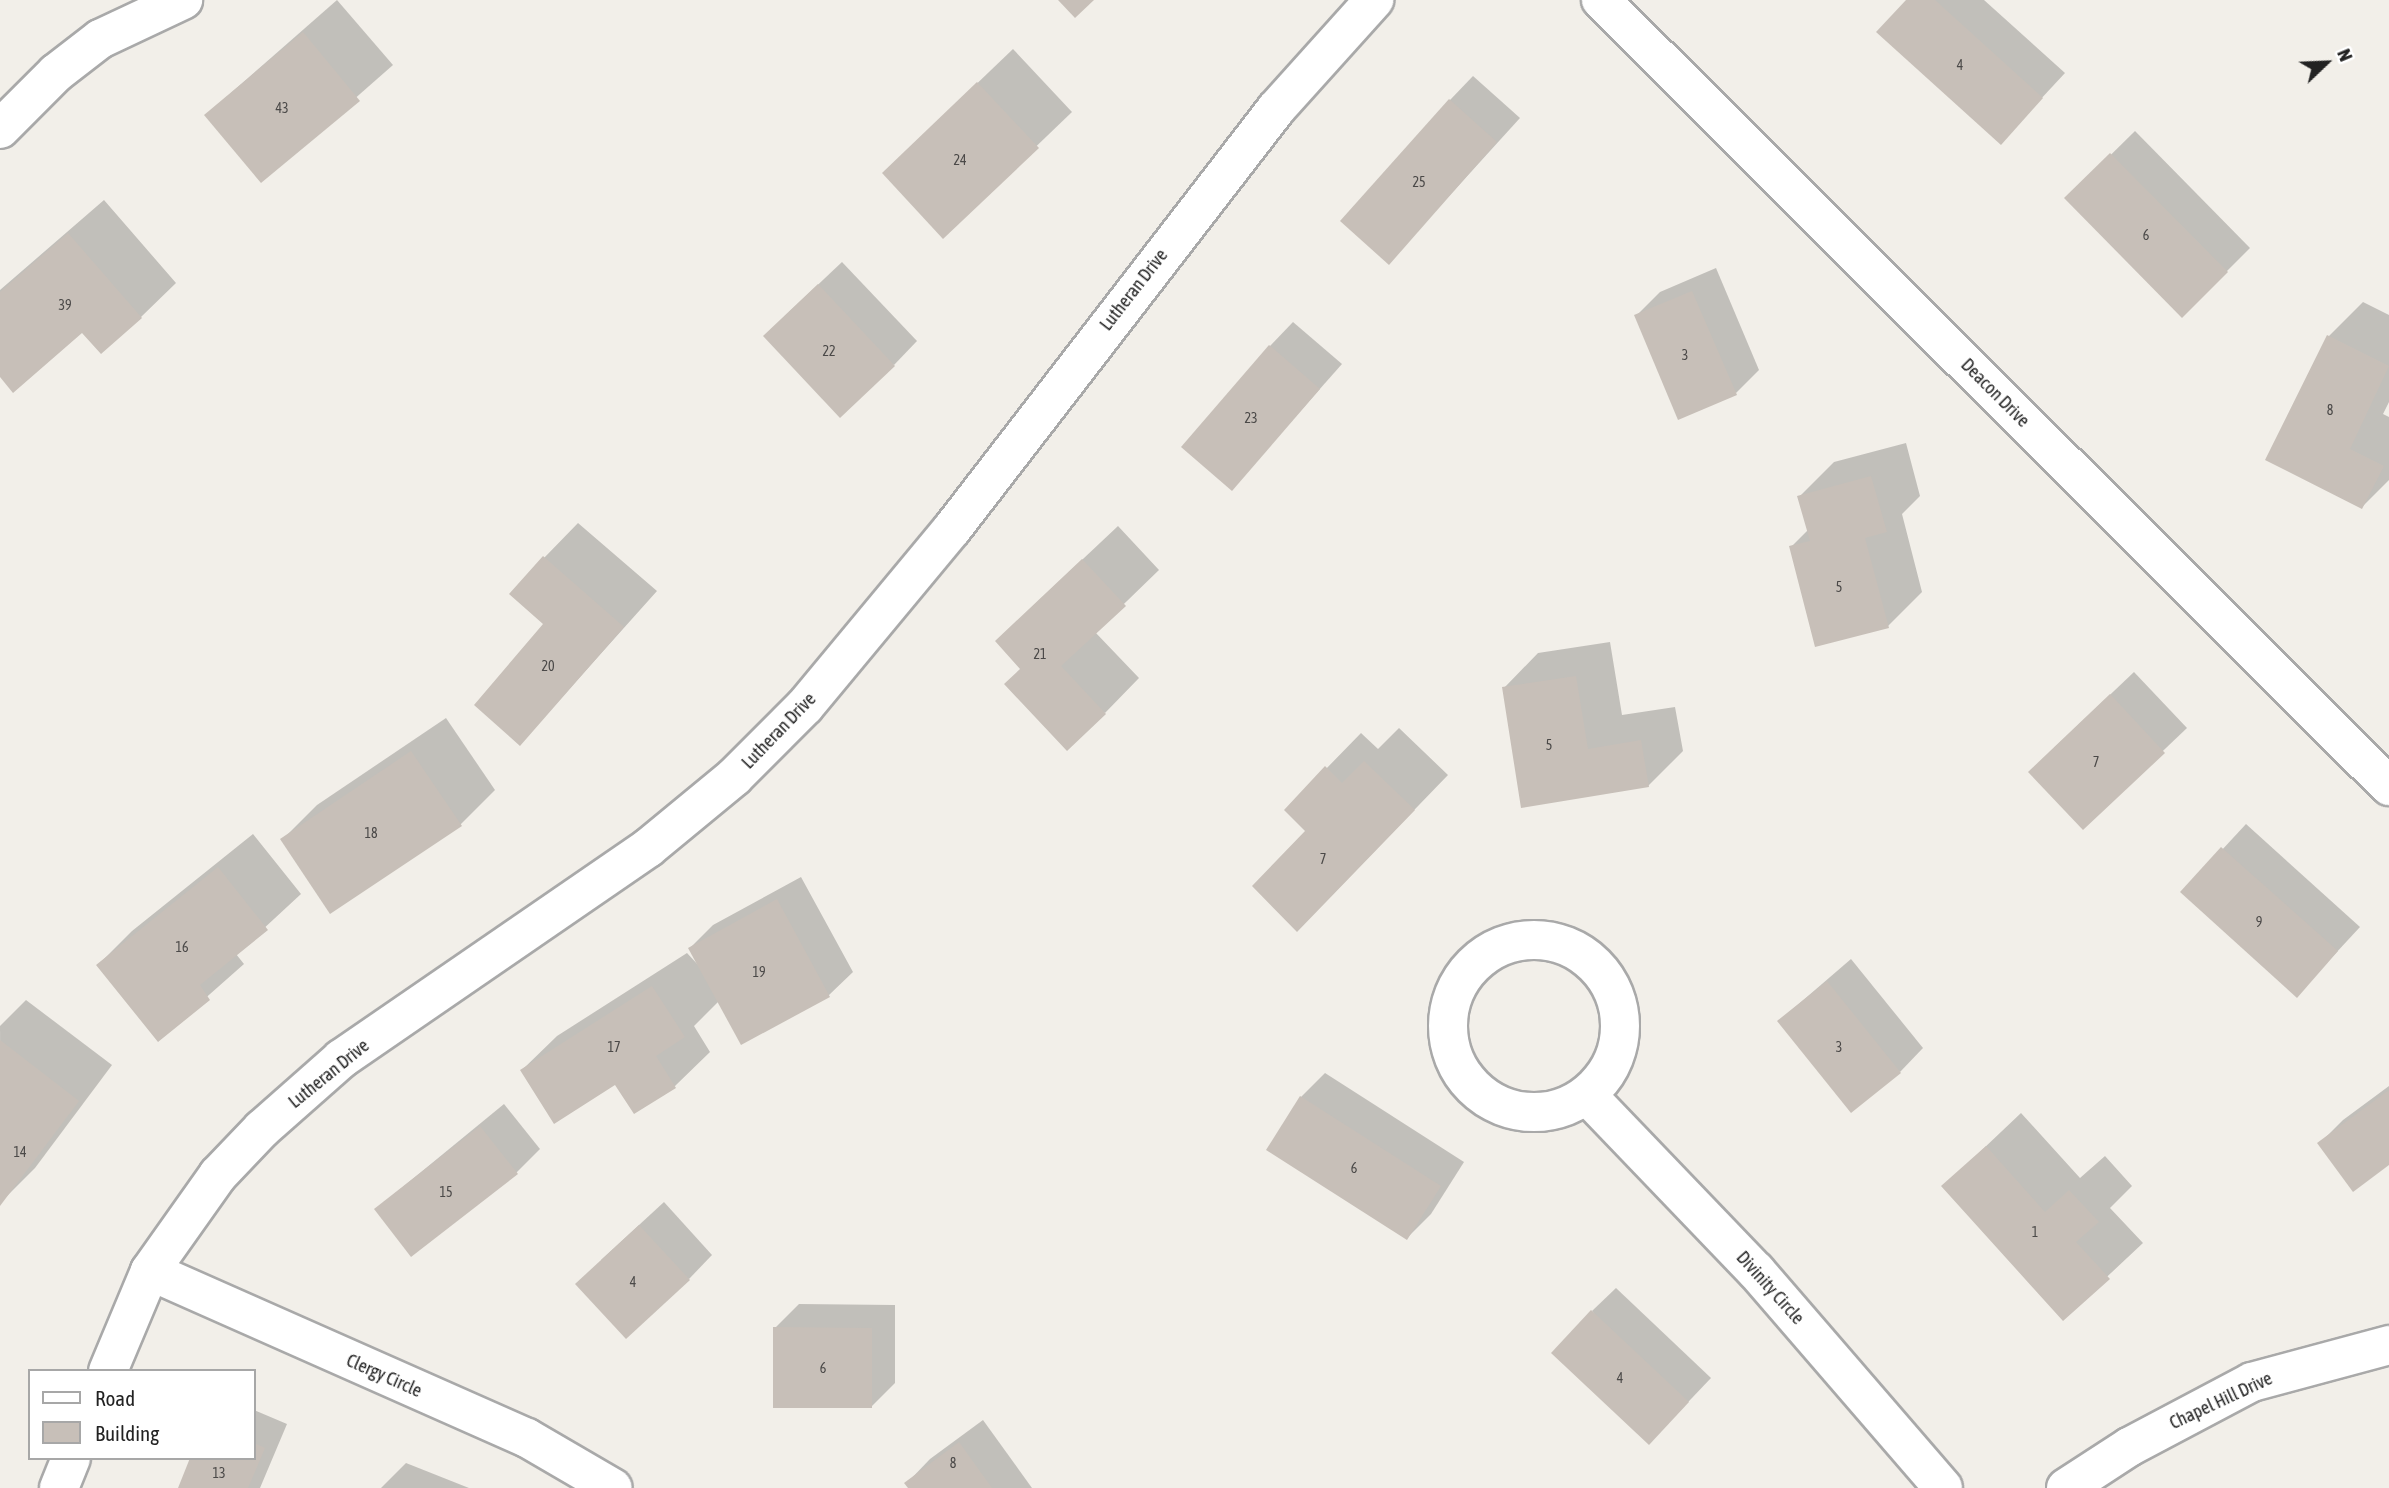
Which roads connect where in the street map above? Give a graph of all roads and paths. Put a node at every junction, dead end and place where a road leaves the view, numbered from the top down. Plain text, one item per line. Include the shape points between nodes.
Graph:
1 (183, 0) edge
2 (1374, 0) edge
3 (1601, 0) edge
4 (0, 128) edge
5 (2389, 786) edge
6 (1587, 1095) junction
7 (150, 1271) junction
8 (2389, 1345) edge
9 (109, 1369) edge
10 (70, 1460) edge
11 (59, 1488) edge
12 (613, 1488) edge
13 (1943, 1488) edge
14 (2066, 1488) edge

1 - 4 street via 100,40 56,73
2 - 7 street, Lutheran Drive via 1276,109 952,529 805,706 734,778 648,848 341,1059 218,1175
3 - 5 street, Deacon Drive
6 - 6 street via 1607,1073 1619,1046 1621,1017 1612,988 1595,964 1570,947 1541,940 1512,943 1485,955 1465,974 1452,998 1447,1026 1452,1053 1465,1077 1484,1097 1508,1109 1536,1113 1562,1109
6 - 13 street, Divinity Circle via 1756,1271
7 - 9 street, Lutheran Drive
7 - 12 street, Clergy Circle via 527,1438
8 - 14 street, Chapel Hill Drive via 2252,1382 2186,1415
10 - 11 street

